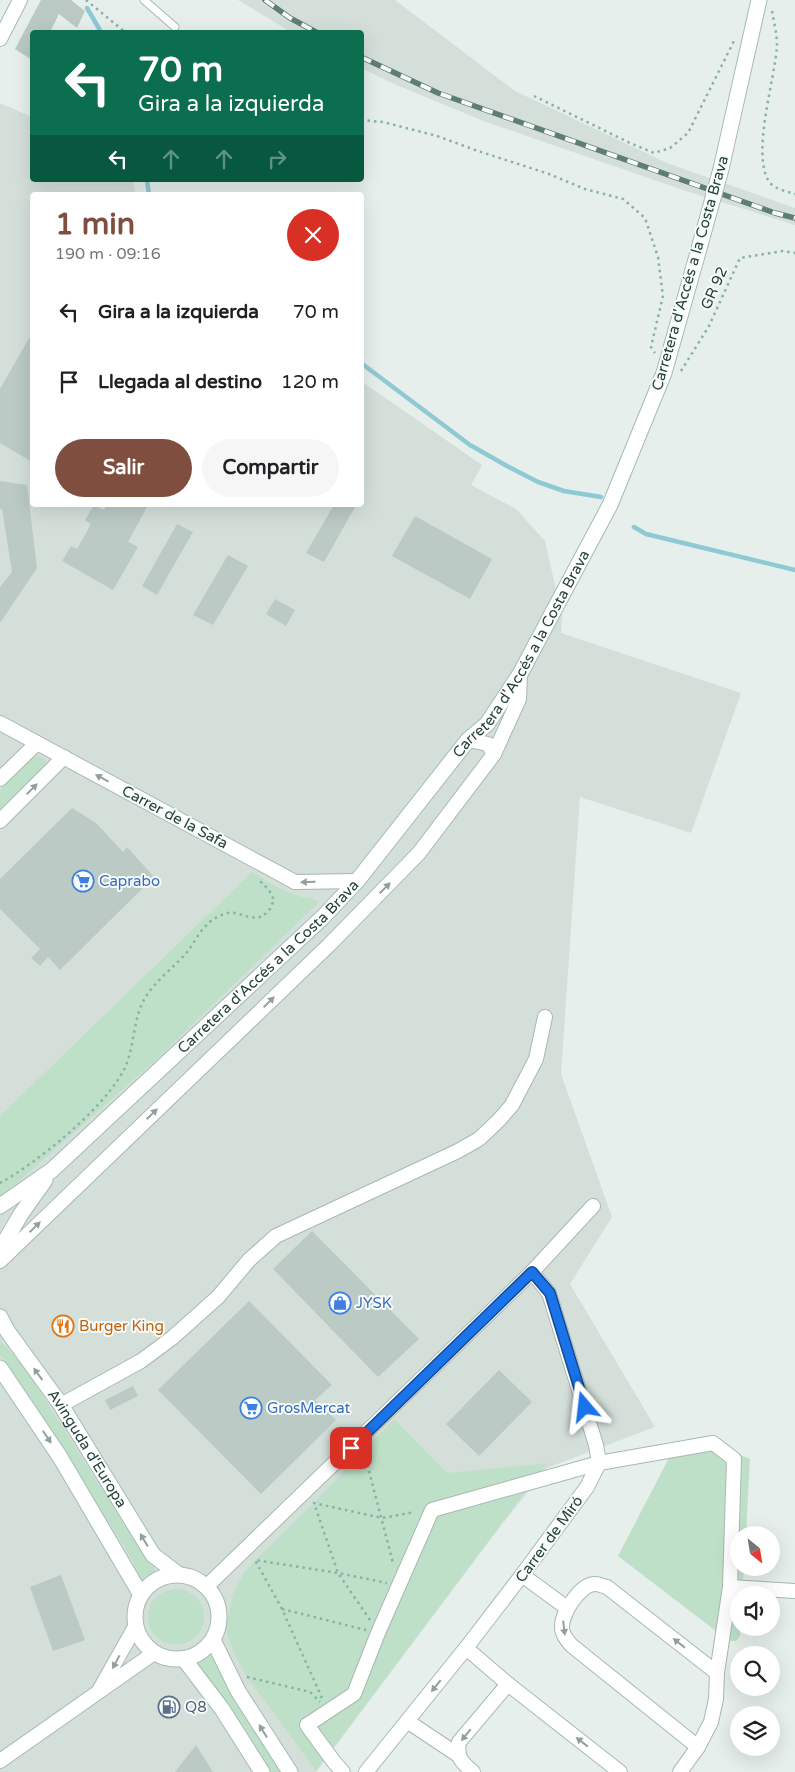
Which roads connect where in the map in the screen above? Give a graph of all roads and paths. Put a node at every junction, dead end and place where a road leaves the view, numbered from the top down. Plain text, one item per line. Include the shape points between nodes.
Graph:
1 (20, 0) edge
2 (86, 0) edge
3 (144, 0) edge
4 (765, 3) edge
5 (175, 27) dead end
6 (123, 30) edge
7 (737, 35) dead end
8 (0, 39) edge
9 (534, 96) dead end
10 (364, 120) edge
11 (795, 194) edge
12 (795, 253) edge
13 (672, 374) junction
14 (520, 674) junction
15 (0, 723) edge
16 (468, 740) junction
17 (37, 743) junction
18 (494, 754) junction
19 (64, 757) junction
20 (0, 779) edge
21 (0, 821) edge
22 (260, 881) dead end
23 (357, 881) junction
24 (544, 1017) dead end
25 (52, 1170) junction
26 (0, 1184) edge
27 (0, 1206) edge
28 (593, 1206) dead end
29 (0, 1250) edge
30 (0, 1261) edge
31 (532, 1272) junction
32 (0, 1317) edge
33 (0, 1368) edge
34 (61, 1405) junction
35 (364, 1451) dead end
36 (599, 1463) junction
37 (432, 1510) junction
38 (382, 1518) junction
39 (338, 1572) junction
40 (178, 1574) junction
41 (522, 1575) junction
42 (399, 1585) junction
43 (208, 1586) junction
44 (730, 1586) edge
45 (730, 1587) edge
46 (780, 1590) edge
47 (795, 1591) edge
48 (140, 1595) junction
49 (567, 1608) junction
50 (282, 1609) junction
51 (135, 1626) junction
52 (378, 1633) junction
53 (213, 1640) junction
54 (466, 1648) junction
55 (154, 1653) junction
56 (184, 1659) junction
57 (717, 1673) junction
58 (247, 1677) dead end
59 (508, 1684) junction
60 (96, 1696) junction
61 (328, 1710) junction
62 (407, 1721) junction
63 (698, 1747) junction
64 (458, 1755) junction
65 (0, 1761) edge
66 (338, 1767) edge
67 (684, 1771) edge
68 (262, 1772) edge
69 (290, 1772) edge
70 (366, 1772) edge
71 (473, 1772) edge
72 (620, 1772) edge

1 - 8 street
2 - 6 path
3 - 5 lane
4 - 11 path via 777,44 763,165 769,181 777,188
4 - 13 main road, Carretera d'Accés a la Costa Brava, bridge via 700,245
7 - 9 path via 688,133 670,148 654,153
10 - 13 path via 437,136 550,174 584,189 623,199 645,218 658,258 664,296 651,347
12 - 13 path, GR 92 via 783,251 740,258 709,326
13 - 14 main road, Carretera d'Accés a la Costa Brava via 610,505
14 - 16 main road, Carretera d'Accés a la Costa Brava via 487,724
14 - 18 street via 519,698
15 - 17 street, Carrer de la Safa
16 - 18 street via 488,744
16 - 23 main road, Carretera d'Accés a la Costa Brava
17 - 19 street, Carrer de la Safa
17 - 20 street
30 -> 18 street via 329,945 419,853
21 -> 19 street
23 -> 19 street, Carrer de la Safa via 295,882
22 - 26 path via 274,900 270,909 262,917 249,917 237,912 211,921 142,1004 129,1056 122,1074 109,1092 68,1133
23 - 25 main road, Carretera d'Accés a la Costa Brava via 324,916
24 - 34 street via 536,1058 512,1105 479,1139 276,1236 250,1260 218,1298 172,1338 141,1360
25 - 27 main road, Carretera d'Accés a la Costa Brava
25 - 29 main road, Carretera d'Accés a la Costa Brava
28 - 31 street
31 - 36 street via 550,1293
31 - 43 street
34 -> 32 main road, Avinguda d'Europa
33 -> 48 main road, Avinguda d'Europa via 60,1457
40 -> 34 main road, Avinguda d'Europa via 153,1555
35 - 38 path
36 - 37 street
36 - 41 street, Carrer de Miró via 587,1487
36 - 44 street via 713,1442 734,1460
37 - 38 path
37 - 42 street
38 - 39 path via 314,1503
38 - 42 path
39 - 42 path
39 - 50 path via 255,1560
39 - 52 path
40 - 43 main road via 194,1577
40 - 48 main road via 155,1580
41 - 49 street
41 - 54 street, Carrer de Miró
42 - 52 street
43 - 53 main road via 218,1605 219,1624
45 - 57 street
46 - 47 street
48 - 51 main road via 135,1610
57 -> 49 street via 607,1587 594,1584 582,1589
49 -> 63 street via 562,1628 571,1645
50 - 52 path
50 - 61 path
51 - 55 main road via 142,1641
51 -> 60 street
52 - 61 street via 354,1694
53 - 56 main road via 200,1653
69 -> 53 main road via 238,1691
54 - 59 street
54 -> 62 street, Carrer de Miró
55 - 56 main road
55 - 60 street
56 - 68 main road via 222,1708
57 - 63 street via 711,1722
58 - 61 path via 310,1692
59 -> 64 street via 459,1742
72 -> 59 street
60 - 65 street
61 - 66 street via 307,1725
62 - 64 street
62 - 70 street, Carrer de Miró
63 - 67 street
64 - 71 street

